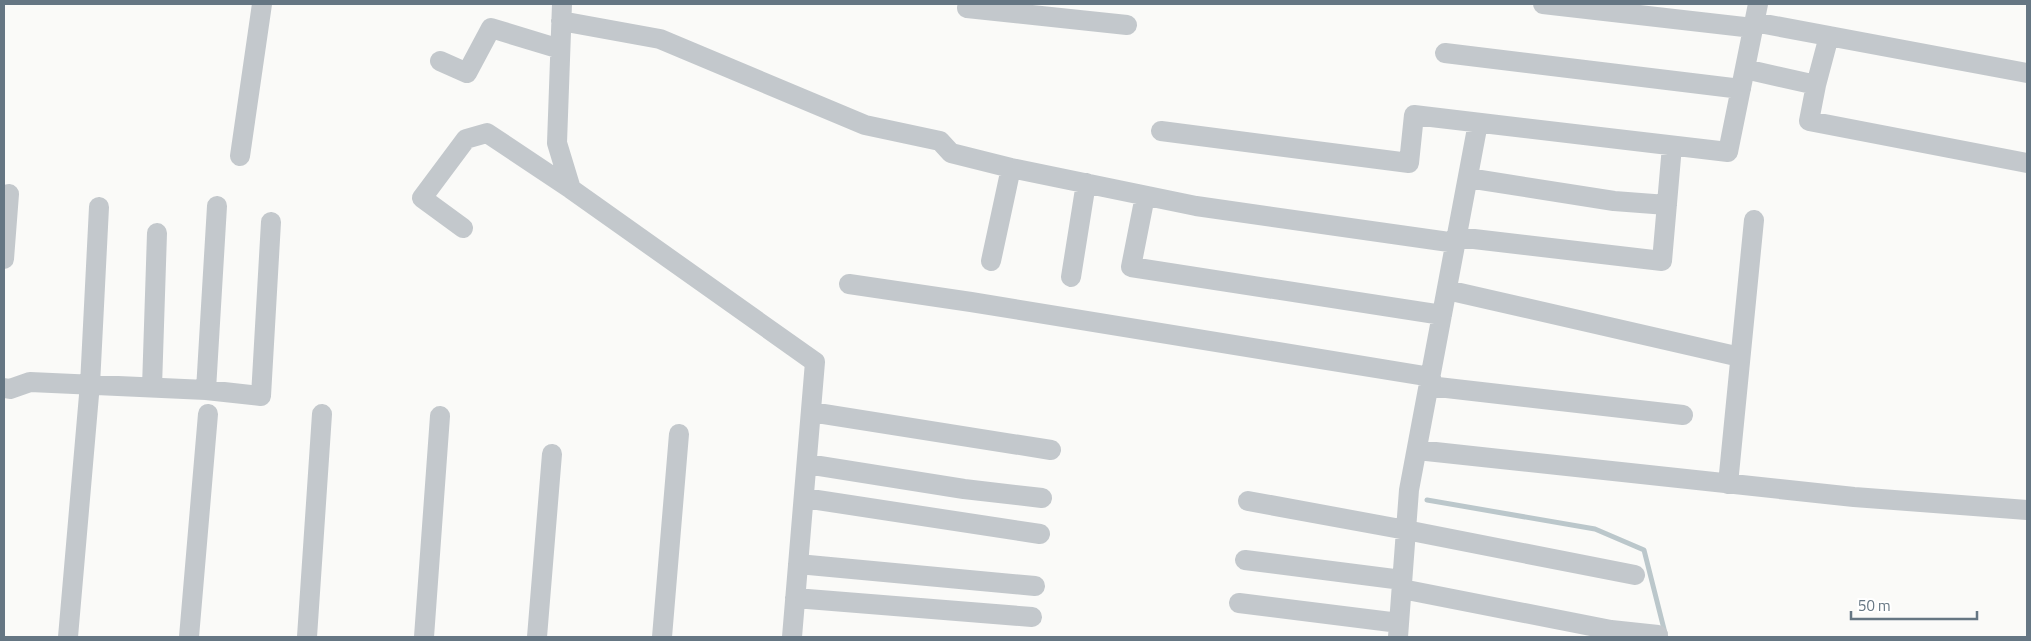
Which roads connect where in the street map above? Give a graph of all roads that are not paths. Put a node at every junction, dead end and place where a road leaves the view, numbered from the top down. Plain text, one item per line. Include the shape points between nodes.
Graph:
1 (262, 4) edge
2 (968, 4) edge
3 (1543, 4) edge
4 (562, 12) edge
5 (1755, 18) edge
6 (1127, 25) dead end
7 (1829, 36) junction
8 (560, 49) junction
9 (1445, 53) dead end
10 (440, 61) dead end
11 (1744, 69) junction
12 (2027, 73) edge
13 (1816, 85) junction
14 (1741, 89) junction
15 (1478, 124) junction
16 (1161, 131) dead end
17 (1672, 146) junction
18 (240, 156) dead end
19 (2027, 164) edge
20 (1011, 168) junction
21 (1468, 178) junction
22 (1086, 183) junction
23 (571, 189) junction
24 (9, 194) dead end
25 (1145, 196) junction
26 (1667, 205) junction
27 (217, 206) dead end
28 (99, 207) dead end
29 (1754, 220) dead end
30 (271, 222) dead end
31 (463, 228) dead end
32 (157, 233) dead end
33 (1456, 240) junction
34 (4, 259) edge
35 (991, 261) dead end
36 (1070, 277) dead end
37 (849, 284) dead end
38 (1447, 290) junction
39 (1442, 315) junction
40 (1740, 356) junction
41 (1430, 381) junction
42 (4, 388) edge
43 (152, 388) junction
44 (90, 390) junction
45 (206, 390) junction
46 (811, 412) junction
47 (208, 414) dead end
48 (322, 414) dead end
49 (440, 416) dead end
50 (1683, 416) dead end
51 (679, 434) dead end
52 (1051, 450) dead end
53 (1417, 450) junction
54 (552, 454) dead end
55 (807, 464) junction
56 (1728, 484) junction
57 (804, 498) junction
58 (1042, 498) dead end
59 (1248, 501) dead end
60 (2027, 510) edge
61 (1406, 530) junction
62 (1040, 534) dead end
63 (1245, 560) dead end
64 (798, 564) junction
65 (1634, 575) dead end
66 (1402, 584) junction
67 (1035, 586) dead end
68 (795, 598) junction
69 (1239, 603) dead end
70 (1032, 617) dead end
71 (1398, 630) edge
72 (1658, 635) dead end
73 (68, 637) edge
74 (189, 637) edge
75 (307, 637) edge
76 (424, 637) edge
77 (537, 637) edge
78 (662, 637) edge
79 (792, 637) edge

1 - 18 street
2 - 6 street via 967,8
3 - 5 street
4 - 8 street
4 - 20 street via 660,39 866,125 940,140 951,153
5 - 7 street
5 - 11 street
7 - 12 street
7 - 13 street
8 - 10 street via 491,28 467,73
8 - 23 street via 557,143
9 - 14 street
11 - 13 street
11 - 14 street
13 - 19 street via 1809,121
14 - 17 street via 1728,152
15 - 16 street via 1414,115 1409,163
15 - 17 street
15 - 21 street
17 - 26 street
20 - 22 street
20 - 35 street
21 - 26 street via 1614,201
21 - 33 street
22 - 25 street
22 - 36 street
23 - 31 street via 487,133 466,139 422,198
23 - 46 street via 815,362
24 - 34 street
25 - 33 street via 1196,206
25 - 39 street via 1132,267
26 - 33 street via 1662,261
27 - 45 street
28 - 44 street
29 - 40 street
30 - 45 street via 261,396
32 - 43 street
33 - 38 street
37 - 41 street
38 - 39 street
38 - 40 street
39 - 41 street
40 - 56 street
41 - 50 street
41 - 53 street
42 - 44 street via 30,382
43 - 44 street
43 - 45 street
44 - 73 street
46 - 52 street
46 - 55 street
47 - 74 street
48 - 75 street
49 - 76 street
51 - 78 street
53 - 56 street
53 - 61 street
54 - 77 street
55 - 57 street
55 - 58 street
56 - 60 street
57 - 62 street
57 - 64 street
59 - 61 street
61 - 65 street
61 - 66 street
63 - 66 street
64 - 67 street
64 - 68 street
66 - 71 street
66 - 72 street via 1611,630
68 - 70 street
68 - 79 street
69 - 71 street

